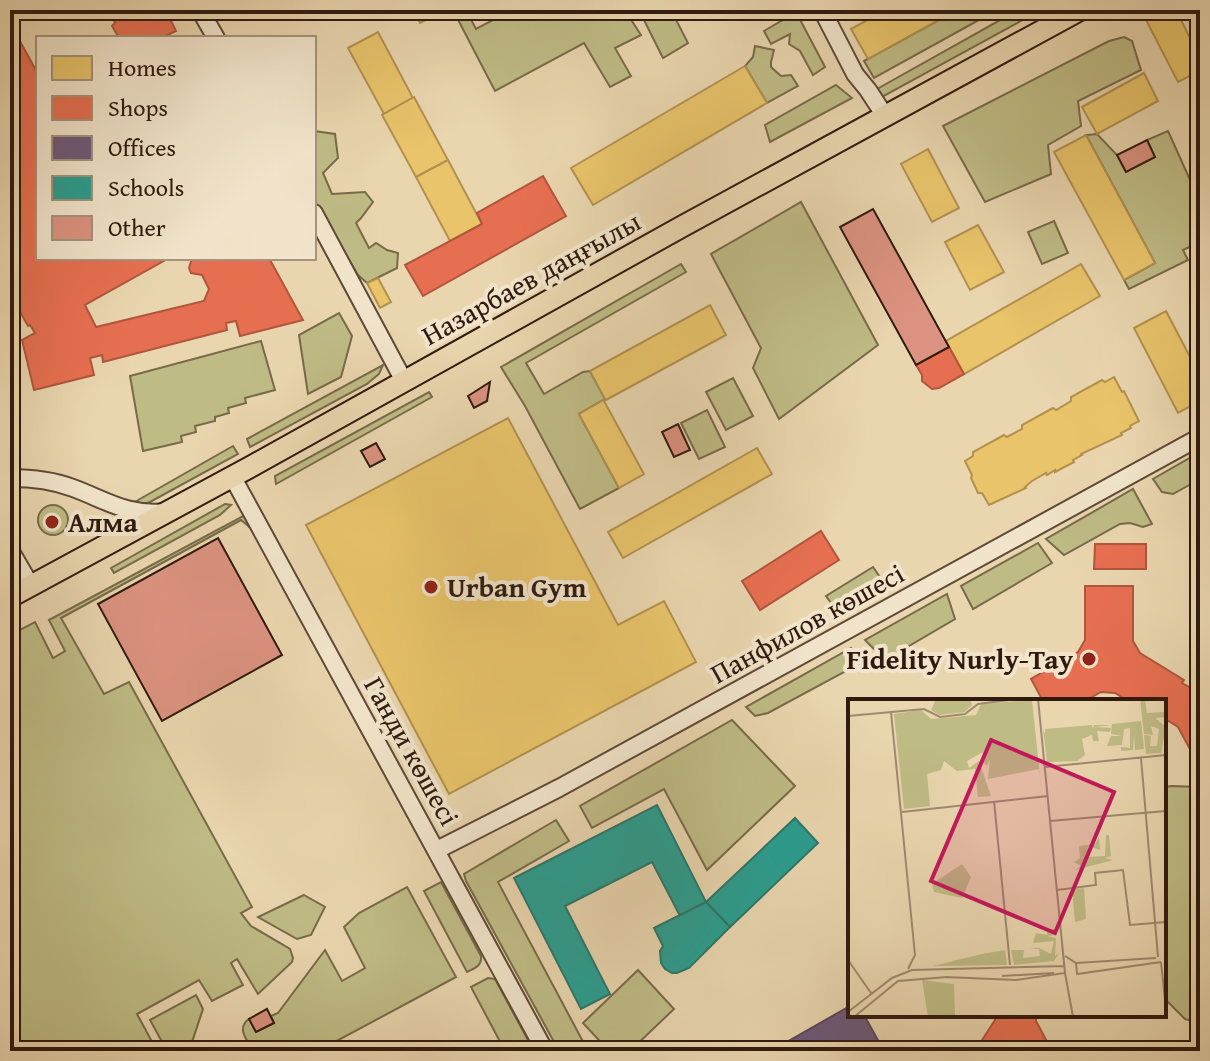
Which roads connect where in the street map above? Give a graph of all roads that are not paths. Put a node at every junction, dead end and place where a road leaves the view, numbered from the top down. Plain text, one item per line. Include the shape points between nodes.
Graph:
1 (200, 10) edge
2 (822, 10) edge
3 (1080, 10) edge
4 (215, 36) edge
5 (885, 116) junction
6 (316, 217) edge
7 (404, 381) junction
8 (1200, 437) edge
9 (232, 476) junction
10 (10, 478) edge
11 (167, 512) junction
12 (10, 550) edge
13 (31, 586) junction
14 (10, 597) edge
15 (437, 850) junction
16 (545, 1051) edge

1 - 4 street
2 - 5 street via 855,74
3 - 5 main road, Назарбаев даңғылы
5 - 7 main road, Назарбаев даңғылы
6 - 7 street
7 - 9 main road, Назарбаев даңғылы
8 - 15 street, Панфилов көшесі
9 - 11 main road, Назарбаев даңғылы
9 - 15 street, Ганди көшесі
10 - 11 street via 51,481 134,512
11 - 13 main road, Назарбаев даңғылы
12 - 13 street
13 - 14 main road, Назарбаев даңғылы
15 - 16 street, Ганди көшесі

